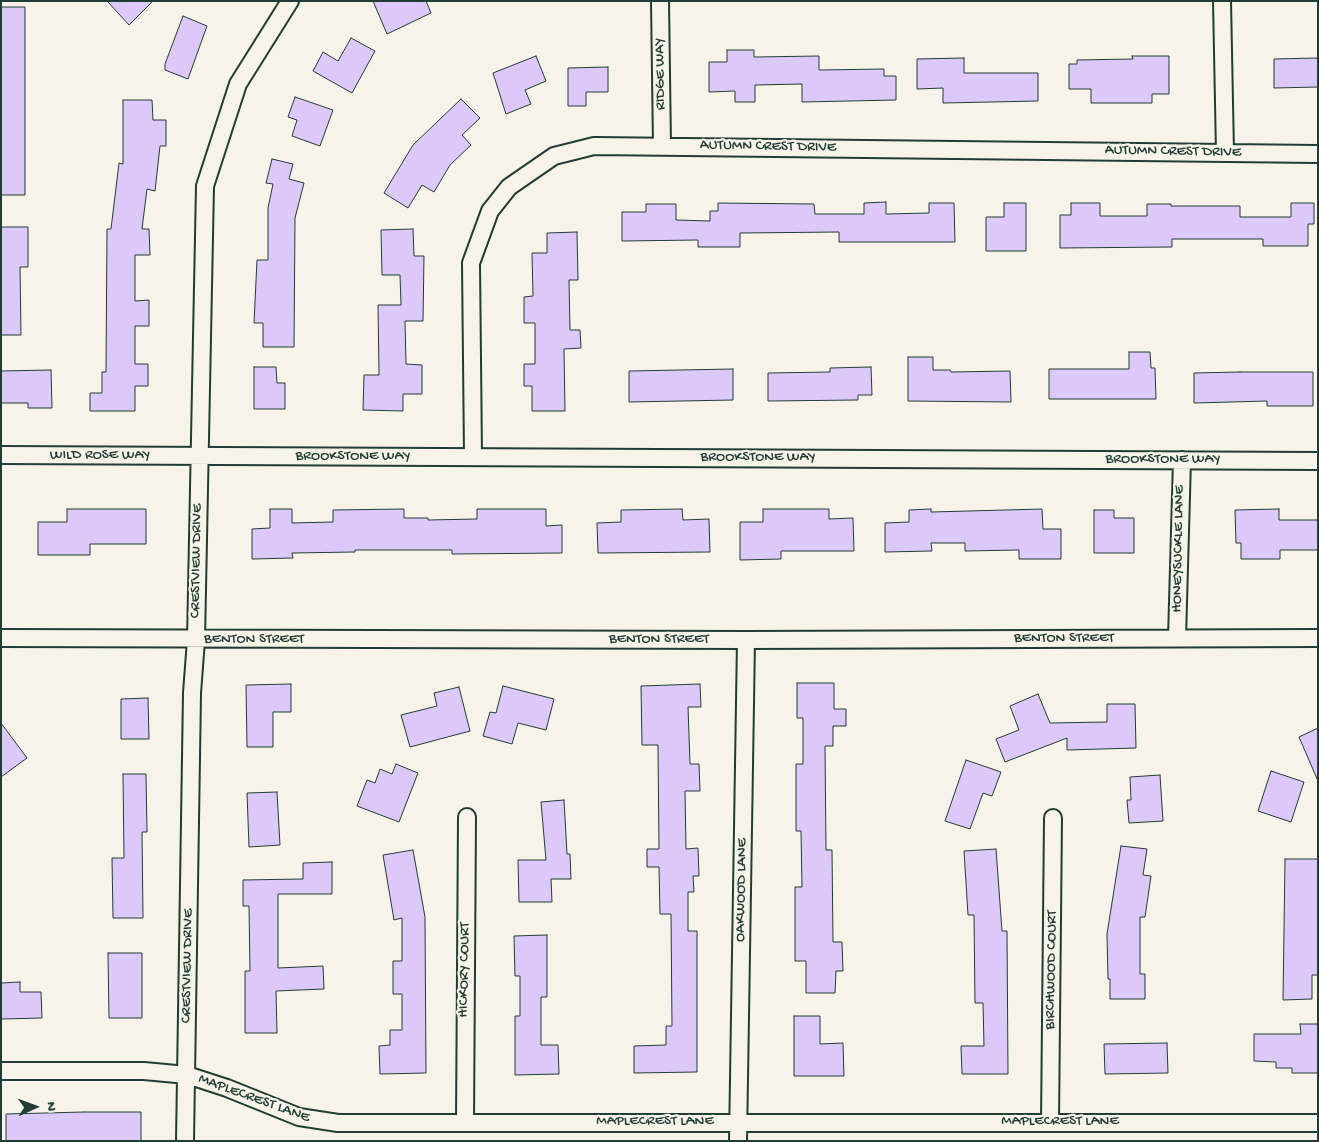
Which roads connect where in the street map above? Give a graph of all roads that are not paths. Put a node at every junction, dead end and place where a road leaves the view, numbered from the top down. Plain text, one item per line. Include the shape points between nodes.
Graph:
1 (290, 1) edge
2 (660, 1) edge
3 (1222, 1) edge
4 (662, 146) junction
5 (1226, 153) junction
6 (1318, 154) edge
7 (1, 455) edge
8 (198, 456) junction
9 (473, 456) junction
10 (1182, 460) junction
11 (1318, 461) edge
12 (1, 638) edge
13 (1177, 638) junction
14 (1318, 638) edge
15 (196, 640) junction
16 (746, 640) junction
17 (467, 817) dead end
18 (1053, 818) dead end
19 (1, 1071) edge
20 (187, 1074) junction
21 (466, 1122) junction
22 (739, 1122) junction
23 (1050, 1122) junction
24 (1318, 1123) edge
25 (185, 1141) edge
26 (738, 1141) edge

1 - 8 street, CRESTVIEW DRIVE via 238,84 205,186
2 - 4 street, RIDGE WAY
3 - 5 street
4 - 5 street, AUTUMN CREST DRIVE
4 - 9 street, AUTUMN CREST DRIVE via 594,146 554,156 509,187 490,211 471,263
5 - 6 street, AUTUMN CREST DRIVE
7 - 8 street, WILD ROSE WAY
8 - 9 street, BROOKSTONE WAY
8 - 15 street, CRESTVIEW DRIVE
9 - 10 street, BROOKSTONE WAY
10 - 11 street, BROOKSTONE WAY
10 - 13 street, HONEYSUCKLE LANE
12 - 15 street, BENTON STREET
13 - 14 street, BENTON STREET
13 - 16 street, BENTON STREET
15 - 16 street, BENTON STREET
15 - 20 street, CRESTVIEW DRIVE via 192,693
16 - 22 street, OAKWOOD LANE
17 - 21 street, HICKORY COURT
18 - 23 street, BIRCHWOOD COURT
19 - 20 street, MAPLECREST LANE via 144,1070
20 - 21 street, MAPLECREST LANE via 299,1117 319,1121
20 - 25 street, CRESTVIEW DRIVE
21 - 22 street, MAPLECREST LANE
22 - 23 street, MAPLECREST LANE
22 - 26 street, OAKWOOD LANE
23 - 24 street, MAPLECREST LANE

